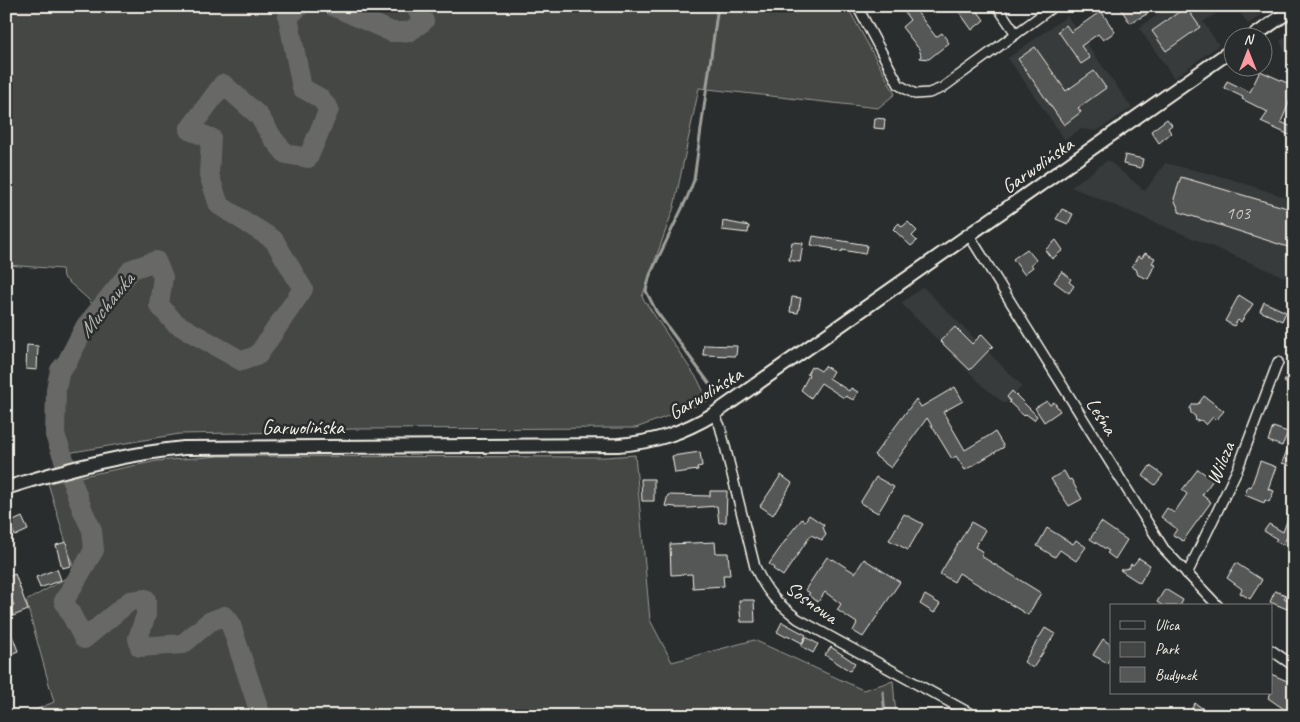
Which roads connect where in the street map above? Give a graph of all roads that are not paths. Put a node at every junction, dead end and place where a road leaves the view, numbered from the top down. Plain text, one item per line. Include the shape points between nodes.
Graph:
1 (857, 6) edge
2 (997, 6) edge
3 (1054, 6) edge
4 (1294, 8) edge
5 (1265, 28) edge
6 (1016, 34) junction
7 (1222, 57) edge
8 (969, 235) junction
9 (1278, 362) dead end
10 (714, 414) junction
11 (6, 488) edge
12 (1188, 574) junction
13 (1216, 604) edge
14 (1272, 651) edge
15 (1294, 666) edge
16 (975, 716) edge

1 - 6 street via 891,74 899,85 915,94 942,88
2 - 6 street
3 - 6 street
4 - 5 main road
7 - 8 main road, Garwolińska
8 - 10 main road, Garwolińska
8 - 12 street, Leśna via 1164,549
9 - 12 street, Wilcza via 1238,468
10 - 11 main road, Garwolińska via 691,428 650,442 618,445 184,448 93,463
10 - 16 street, Sosnowa via 720,426 755,567 778,604 798,619
12 - 13 street, Leśna
14 - 15 street

